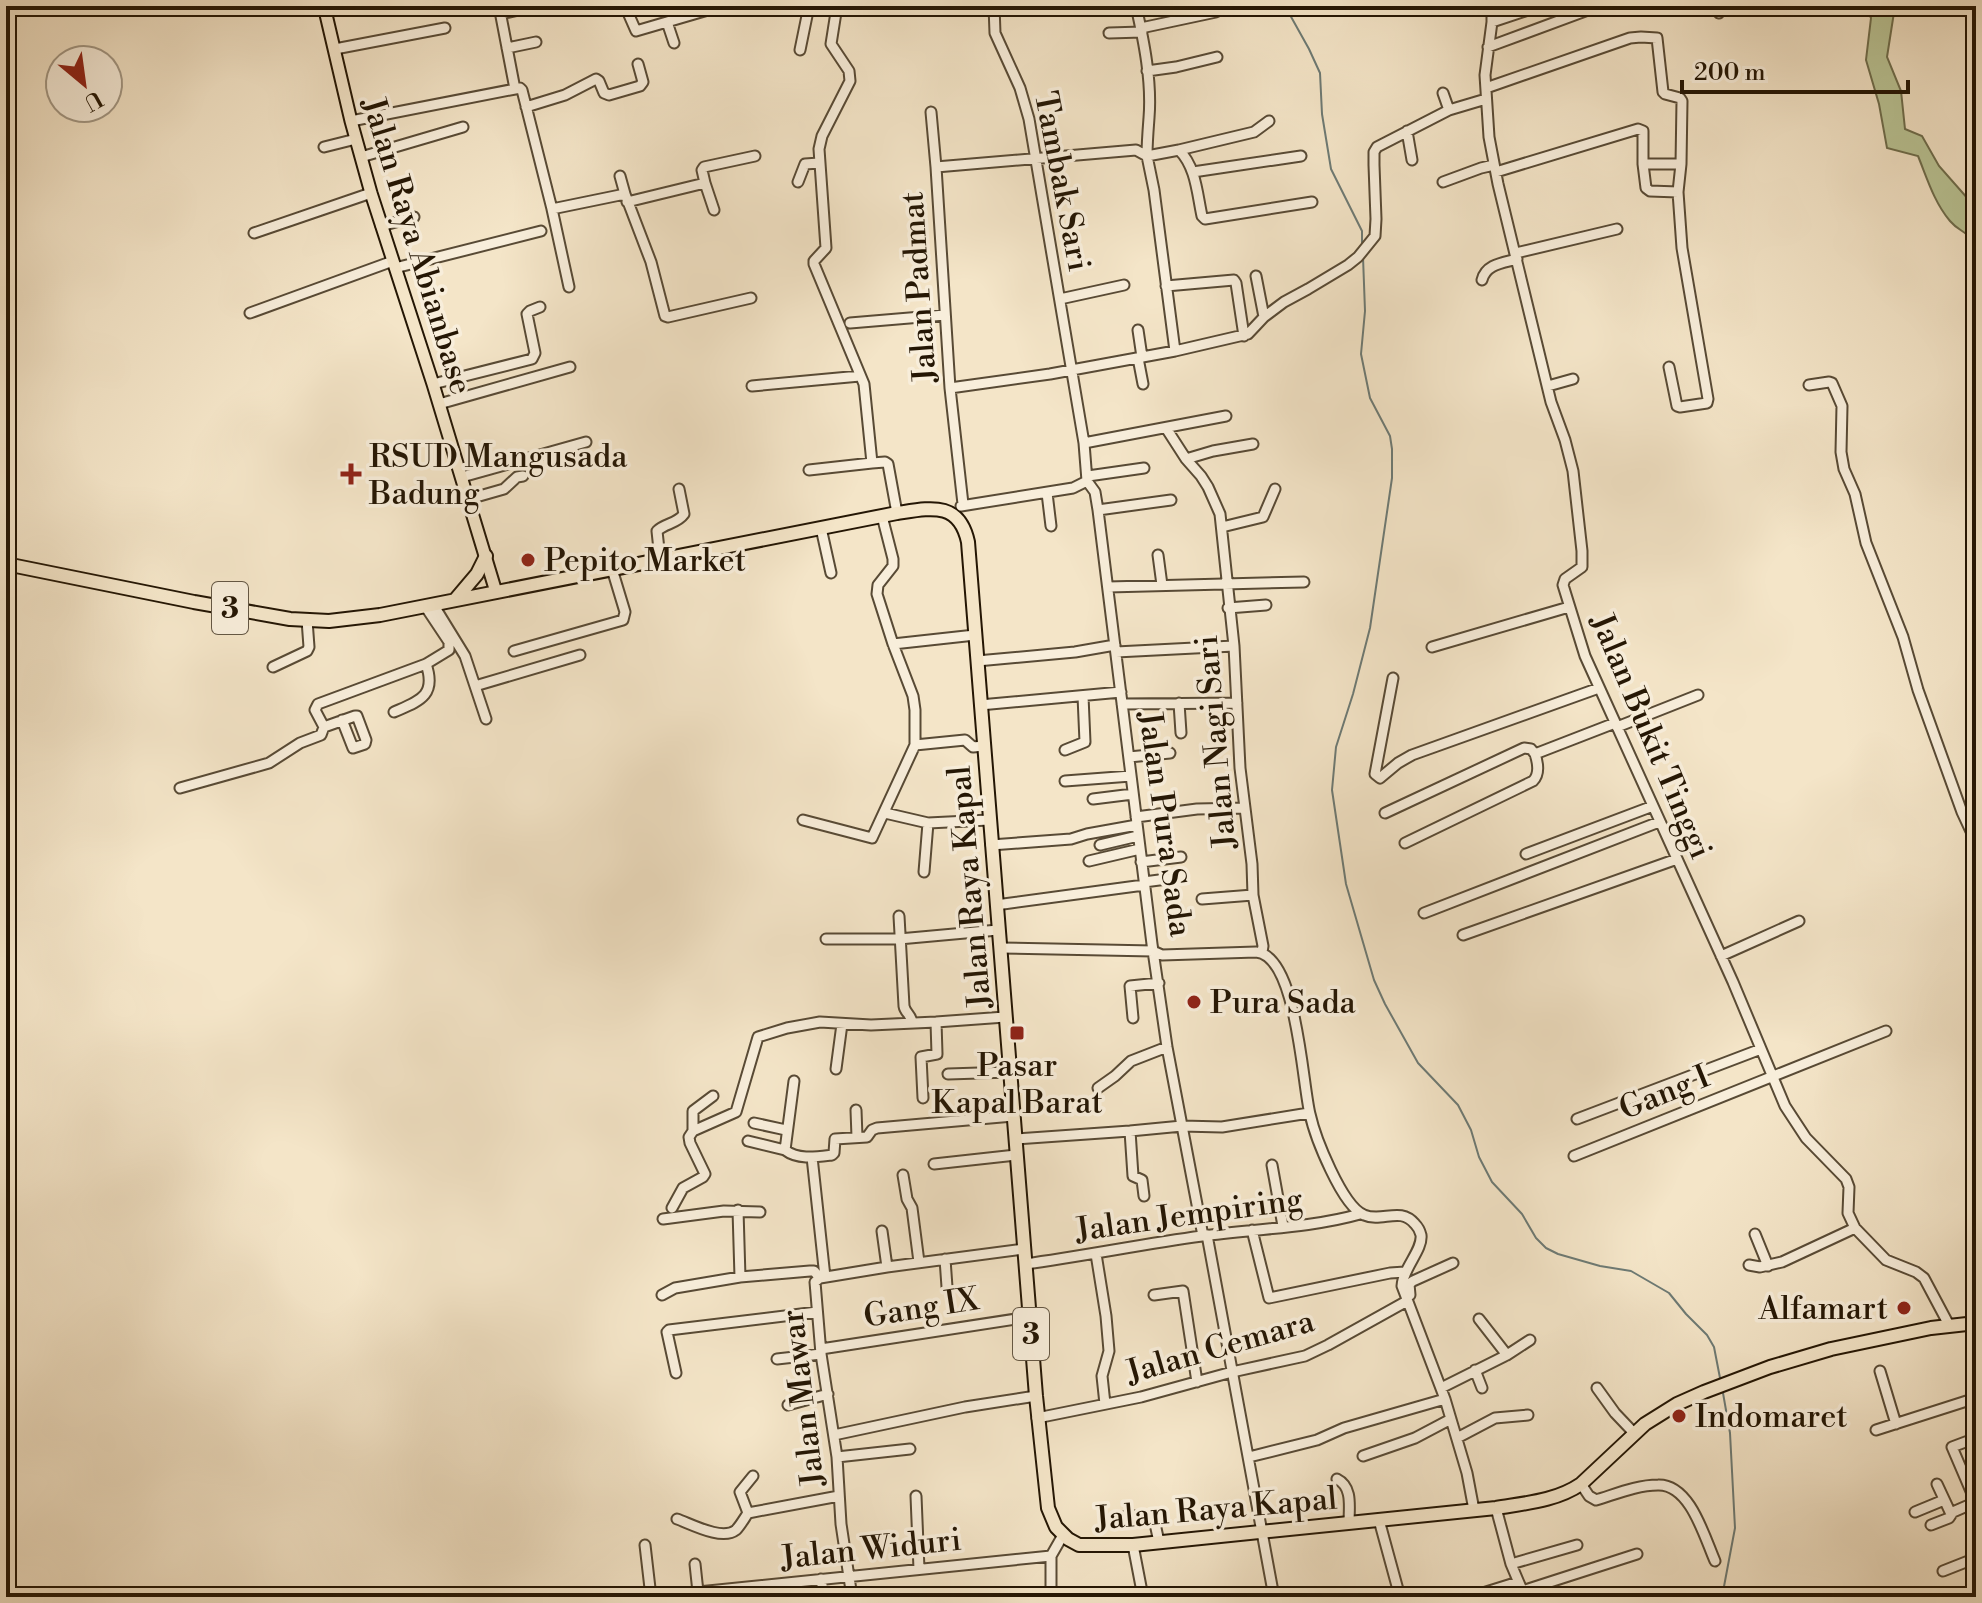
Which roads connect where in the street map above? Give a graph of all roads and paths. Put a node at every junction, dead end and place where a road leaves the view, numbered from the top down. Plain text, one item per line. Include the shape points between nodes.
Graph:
1 (324, 6) edge
2 (537, 6) edge
3 (625, 6) edge
4 (809, 6) edge
5 (837, 6) edge
6 (994, 6) edge
7 (1136, 6) edge
8 (1179, 6) edge
9 (1492, 6) edge
10 (1540, 6) edge
11 (1599, 6) edge
12 (499, 10) edge
13 (708, 10) dead end
14 (1216, 12) dead end
15 (1181, 19) junction
16 (667, 22) junction
17 (1492, 22) junction
18 (445, 28) dead end
19 (1141, 30) junction
20 (1109, 33) dead end
21 (536, 42) dead end
22 (674, 43) dead end
23 (1488, 47) junction
24 (507, 48) junction
25 (335, 49) junction
26 (800, 50) dead end
27 (1217, 57) dead end
28 (638, 64) dead end
29 (1147, 71) junction
30 (515, 89) junction
31 (1443, 93) dead end
32 (1486, 94) junction
33 (526, 107) junction
34 (1449, 110) junction
35 (931, 112) dead end
36 (351, 121) junction
37 (1269, 121) dead end
38 (463, 127) dead end
39 (1407, 131) junction
40 (356, 139) junction
41 (324, 147) dead end
42 (1179, 150) junction
43 (755, 156) dead end
44 (1147, 156) junction
45 (1301, 156) dead end
46 (361, 157) junction
47 (1037, 157) junction
48 (1412, 160) dead end
49 (814, 163) junction
50 (1643, 164) junction
51 (1681, 164) junction
52 (936, 167) junction
53 (1495, 168) junction
54 (1193, 172) junction
55 (620, 176) dead end
56 (798, 182) dead end
57 (1443, 182) dead end
58 (705, 183) junction
59 (1678, 192) junction
60 (371, 193) junction
61 (626, 198) junction
62 (1312, 202) dead end
63 (552, 209) junction
64 (714, 210) dead end
65 (414, 217) dead end
66 (381, 226) junction
67 (1617, 229) dead end
68 (541, 231) dead end
69 (254, 233) dead end
70 (1516, 256) junction
71 (394, 265) junction
72 (1256, 276) dead end
73 (1482, 280) dead end
74 (1124, 285) dead end
75 (1166, 286) junction
76 (569, 287) dead end
77 (751, 298) dead end
78 (1060, 299) junction
79 (540, 307) dead end
80 (250, 313) dead end
81 (945, 315) junction
82 (1264, 317) junction
83 (850, 323) dead end
84 (1138, 330) dead end
85 (1244, 336) junction
86 (1175, 351) junction
87 (1140, 357) junction
88 (570, 367) dead end
89 (1669, 367) dead end
90 (1072, 369) junction
91 (860, 376) junction
92 (1573, 379) dead end
93 (433, 384) junction
94 (1143, 384) dead end
95 (1809, 385) dead end
96 (752, 386) dead end
97 (1548, 386) junction
98 (950, 388) junction
99 (439, 404) junction
100 (1226, 416) dead end
101 (1166, 428) junction
102 (586, 442) dead end
103 (1084, 443) junction
104 (1253, 444) dead end
105 (1186, 459) junction
106 (878, 462) junction
107 (1144, 468) dead end
108 (809, 470) dead end
109 (523, 476) dead end
110 (462, 477) junction
111 (1088, 478) junction
112 (679, 489) dead end
113 (1275, 489) dead end
114 (1047, 493) junction
115 (469, 499) junction
116 (1171, 500) dead end
117 (958, 509) junction
118 (1098, 510) junction
119 (889, 514) junction
120 (1051, 526) dead end
121 (1222, 527) junction
122 (821, 528) junction
123 (1158, 555) dead end
124 (486, 556) junction
125 (660, 559) junction
126 (6, 564) edge
127 (612, 569) junction
128 (831, 573) dead end
129 (1304, 582) dead end
130 (1162, 585) junction
131 (1226, 585) junction
132 (1110, 586) junction
133 (1147, 588) dead end
134 (496, 592) junction
135 (455, 600) junction
136 (429, 605) junction
137 (1266, 605) dead end
138 (1569, 607) junction
139 (1228, 608) junction
140 (307, 620) junction
141 (975, 635) junction
142 (896, 644) junction
143 (1234, 646) junction
144 (1432, 647) dead end
145 (1112, 650) junction
146 (514, 651) dead end
147 (1083, 653) dead end
148 (580, 655) dead end
149 (977, 661) junction
150 (426, 664) junction
151 (273, 667) dead end
152 (1393, 678) dead end
153 (475, 686) junction
154 (1599, 688) junction
155 (1121, 692) junction
156 (1698, 695) dead end
157 (1083, 696) junction
158 (1179, 703) junction
159 (1237, 703) junction
160 (1122, 704) junction
161 (980, 705) junction
162 (394, 712) dead end
163 (486, 719) dead end
164 (342, 720) dead end
165 (1616, 725) junction
166 (324, 727) junction
167 (1181, 733) dead end
168 (920, 745) junction
169 (984, 746) junction
170 (1065, 750) dead end
171 (1170, 753) dead end
172 (1535, 754) junction
173 (1129, 757) junction
174 (1131, 776) junction
175 (1065, 781) dead end
176 (180, 788) dead end
177 (1133, 794) junction
178 (1093, 799) dead end
179 (1653, 806) junction
180 (1245, 808) junction
181 (1385, 813) dead end
182 (888, 814) junction
183 (803, 820) dead end
184 (989, 820) junction
185 (1659, 822) junction
186 (928, 823) junction
187 (1137, 826) junction
188 (1976, 842) edge
189 (1405, 843) dead end
190 (991, 845) junction
191 (1100, 845) dead end
192 (1140, 849) junction
193 (1526, 854) dead end
194 (1181, 857) dead end
195 (1677, 859) junction
196 (1089, 861) dead end
197 (1141, 862) junction
198 (924, 872) dead end
199 (1182, 877) dead end
200 (1144, 883) junction
201 (1253, 895) junction
202 (1202, 899) dead end
203 (996, 905) junction
204 (1424, 913) dead end
205 (899, 916) dead end
206 (1799, 921) dead end
207 (998, 930) junction
208 (1463, 935) dead end
209 (826, 939) dead end
210 (899, 939) junction
211 (1000, 948) junction
212 (1153, 951) junction
213 (1262, 952) junction
214 (1721, 956) junction
215 (1159, 983) junction
216 (1005, 1017) junction
217 (1133, 1018) dead end
218 (936, 1022) junction
219 (835, 1023) junction
220 (912, 1023) junction
221 (1886, 1031) dead end
222 (1167, 1047) junction
223 (1761, 1049) junction
224 (836, 1069) dead end
225 (1010, 1072) junction
226 (948, 1074) dead end
227 (1774, 1077) junction
228 (794, 1081) dead end
229 (1098, 1088) dead end
230 (713, 1096) dead end
231 (923, 1098) dead end
232 (856, 1110) dead end
233 (1309, 1113) junction
234 (1013, 1116) junction
235 (1577, 1119) dead end
236 (754, 1123) dead end
237 (1182, 1126) junction
238 (786, 1130) junction
239 (693, 1131) junction
240 (1130, 1131) junction
241 (857, 1137) junction
242 (1015, 1139) junction
243 (748, 1141) dead end
244 (790, 1153) junction
245 (1016, 1155) junction
246 (1574, 1156) dead end
247 (812, 1157) junction
248 (934, 1164) dead end
249 (1272, 1165) dead end
250 (903, 1175) dead end
251 (1144, 1196) dead end
252 (672, 1208) dead end
253 (738, 1210) junction
254 (760, 1212) dead end
255 (1360, 1214) junction
256 (663, 1219) dead end
257 (1283, 1226) junction
258 (1855, 1228) junction
259 (1252, 1230) junction
260 (882, 1231) dead end
261 (1755, 1234) dead end
262 (1205, 1235) junction
263 (1024, 1249) junction
264 (1096, 1254) junction
265 (945, 1259) junction
266 (919, 1262) junction
267 (1453, 1263) dead end
268 (1025, 1264) junction
269 (1749, 1265) dead end
270 (1768, 1266) junction
271 (887, 1267) junction
272 (1405, 1272) junction
273 (740, 1277) junction
274 (822, 1278) junction
275 (947, 1287) dead end
276 (662, 1295) dead end
277 (1154, 1295) dead end
278 (1409, 1306) junction
279 (817, 1312) junction
280 (1029, 1317) junction
281 (1479, 1319) dead end
282 (1976, 1323) edge
283 (1949, 1325) junction
284 (1530, 1340) dead end
285 (821, 1352) junction
286 (1507, 1355) junction
287 (777, 1359) dead end
288 (1475, 1370) junction
289 (1880, 1371) dead end
290 (1232, 1372) junction
291 (676, 1373) dead end
292 (1197, 1382) junction
293 (1441, 1388) junction
294 (1482, 1388) dead end
295 (1597, 1388) dead end
296 (828, 1394) junction
297 (1036, 1396) junction
298 (1976, 1398) edge
299 (1445, 1399) junction
300 (1105, 1404) junction
301 (788, 1405) dead end
302 (1528, 1415) dead end
303 (1037, 1418) junction
304 (1451, 1419) junction
305 (1896, 1424) junction
306 (1876, 1430) dead end
307 (1634, 1433) junction
308 (834, 1435) junction
309 (1457, 1438) junction
310 (1976, 1438) edge
311 (910, 1449) dead end
312 (1363, 1456) dead end
313 (837, 1457) junction
314 (1249, 1457) junction
315 (753, 1476) dead end
316 (1337, 1479) dead end
317 (1581, 1484) junction
318 (1937, 1484) dead end
319 (839, 1496) junction
320 (916, 1496) dead end
321 (1944, 1500) junction
322 (1976, 1502) edge
323 (1496, 1508) junction
324 (1474, 1510) junction
325 (1915, 1512) dead end
326 (748, 1513) junction
327 (1951, 1514) junction
328 (1126, 1516) dead end
329 (677, 1519) dead end
330 (1379, 1520) junction
331 (1349, 1523) junction
332 (1931, 1525) dead end
333 (1263, 1532) junction
334 (1063, 1535) junction
335 (1159, 1542) junction
336 (645, 1545) dead end
337 (1133, 1545) junction
338 (1577, 1545) dead end
339 (1637, 1554) dead end
340 (1051, 1556) junction
341 (1976, 1558) edge
342 (1715, 1561) dead end
343 (695, 1564) dead end
344 (1511, 1564) junction
345 (919, 1569) junction
346 (1943, 1571) dead end
347 (848, 1577) junction
348 (821, 1579) junction
349 (790, 1583) junction
350 (1522, 1590) edge
351 (698, 1592) junction
352 (747, 1592) edge
353 (650, 1597) edge
354 (659, 1597) edge
355 (792, 1597) edge
356 (824, 1597) edge
357 (852, 1597) edge
358 (1051, 1597) edge
359 (1143, 1597) edge
360 (1274, 1597) edge
361 (1400, 1597) edge
362 (1470, 1597) edge

1 - 25 main road, Jalan Raya Abianbase
2 - 12 street
3 - 16 street via 636,31
4 - 26 street
5 - 49 street via 831,44 850,81
6 - 47 street, Tambak Sari via 995,33 1023,99
7 - 19 street
8 - 15 street
9 - 17 street, Jalan Bukit Tinggi
10 - 17 street
11 - 23 street
12 - 24 street
13 - 16 street
14 - 15 street
15 - 19 street
16 - 22 street
17 - 23 street, Jalan Bukit Tinggi
18 - 25 street
19 - 20 street
19 - 29 street
21 - 24 street
23 - 32 street, Jalan Bukit Tinggi
24 - 30 street
25 - 36 main road, Jalan Raya Abianbase
27 - 29 street
28 - 33 street via 640,86 609,95 596,79
29 - 44 street
30 - 33 street via 522,88
30 - 36 street
31 - 34 street
32 - 34 street
32 - 51 street via 1630,38 1655,37 1663,92 1682,101
32 - 53 street, Jalan Bukit Tinggi
33 - 63 street
34 - 39 street
35 - 52 street
36 - 40 main road, Jalan Raya Abianbase
37 - 42 street, Jalan Padmat via 1254,132
38 - 46 street
39 - 48 street
39 - 82 street via 1375,149 1375,236 1358,257
40 - 41 street
40 - 46 main road, Jalan Raya Abianbase
42 - 44 street, Jalan Padmat
42 - 54 street
43 - 58 street via 704,167
44 - 47 street, Jalan Padmat via 1136,150
44 - 75 street
45 - 54 street
46 - 60 main road, Jalan Raya Abianbase
47 - 52 street, Jalan Padmat
47 - 78 street, Tambak Sari
49 - 56 street via 805,164
49 - 91 street via 826,251 814,261
50 - 51 street
50 - 53 street via 1640,129
50 - 59 street via 1648,190
51 - 59 street
52 - 81 street, Jalan Padmat
53 - 57 street
53 - 70 street, Jalan Bukit Tinggi
54 - 62 street via 1205,219
55 - 61 street
58 - 61 street
58 - 64 street
59 - 89 street via 1707,403 1678,407
60 - 66 main road, Jalan Raya Abianbase
60 - 69 street
61 - 63 street
61 - 77 street via 665,316
63 - 76 street
65 - 66 street
66 - 71 main road, Jalan Raya Abianbase
67 - 70 street
68 - 71 street
70 - 73 street via 1488,269
70 - 97 street, Jalan Bukit Tinggi
71 - 80 street
71 - 93 main road, Jalan Raya Abianbase
72 - 82 street
74 - 78 street
75 - 85 street via 1235,281
75 - 86 street
78 - 90 street, Tambak Sari
79 - 93 street via 527,314 532,359
81 - 83 street
81 - 98 street, Jalan Padmat
82 - 85 street
84 - 87 street
85 - 86 street
86 - 87 street
87 - 90 street
87 - 94 street
88 - 99 street
90 - 98 street
90 - 103 street, Tambak Sari
91 - 96 street
91 - 106 street
92 - 97 street
93 - 99 main road, Jalan Raya Abianbase
95 - 188 street via 1832,383 1842,406 1841,452 1866,543
97 - 138 street, Jalan Bukit Tinggi via 1573,471 1582,551 1582,567 1564,582
98 - 117 street, Jalan Padmat
99 - 110 main road, Jalan Raya Abianbase
100 - 101 street
101 - 103 street
101 - 105 street, Jalan Nagi Sari
102 - 110 street
103 - 111 street, Jalan Pura Sada
104 - 105 street
105 - 121 street, Jalan Nagi Sari via 1208,487
106 - 108 street
106 - 119 street via 888,464
107 - 111 street
109 - 115 street via 504,489
110 - 115 main road, Jalan Raya Abianbase
111 - 114 street via 1073,488
111 - 118 street, Jalan Pura Sada
112 - 125 street via 684,514 657,531
113 - 121 street via 1263,517
114 - 117 street
114 - 120 street
115 - 124 main road, Jalan Raya Abianbase
116 - 118 street
117 - 119 highway, 3
117 - 141 highway, Jalan Raya Kapal / 3 via 968,542
118 - 132 street, Jalan Pura Sada
119 - 122 highway, 3
119 - 142 street via 893,566 877,594
121 - 131 street, Jalan Nagi Sari
122 - 125 highway, 3
122 - 128 street
123 - 130 street
124 - 134 main road, Jalan Raya Abianbase
124 - 135 highway
125 - 127 highway, 3
126 - 140 highway, 3
127 - 134 highway, 3
127 - 146 street via 623,620
129 - 131 street
130 - 131 street
130 - 132 street
131 - 139 street, Jalan Nagi Sari
132 - 133 street
132 - 145 street, Jalan Pura Sada
134 - 135 highway, 3
135 - 136 highway, 3
136 - 140 highway, 3
136 - 150 street via 450,646
136 - 153 street via 452,632
137 - 139 street
138 - 144 street
138 - 154 street, Jalan Bukit Tinggi
139 - 143 street, Jalan Nagi Sari
140 - 151 street via 307,651
141 - 142 street
141 - 149 highway, Jalan Raya Kapal / 3
142 - 168 street via 913,696
143 - 145 street
143 - 159 street, Jalan Nagi Sari
145 - 147 street
145 - 149 street
145 - 155 street, Jalan Pura Sada
148 - 153 street
149 - 161 highway, Jalan Raya Kapal / 3
150 - 162 street via 428,691
150 - 166 street via 318,704 315,710
152 - 154 street via 1375,774 1380,778 1412,755
153 - 163 street
154 - 165 street, Jalan Bukit Tinggi
155 - 157 street
155 - 160 street, Jalan Pura Sada
156 - 165 street
157 - 161 street
157 - 170 street via 1085,742
158 - 159 street
158 - 160 street
158 - 167 street
159 - 180 street, Jalan Nagi Sari
160 - 173 street, Jalan Pura Sada
161 - 169 highway, Jalan Raya Kapal / 3
164 - 166 street
165 - 172 street
165 - 179 street, Jalan Bukit Tinggi
166 - 176 street via 321,735 276,760
168 - 169 street via 965,740 973,747
168 - 182 street
169 - 184 highway, Jalan Raya Kapal / 3
171 - 173 street
172 - 181 street via 1524,748
172 - 189 street via 1533,781
173 - 174 street, Jalan Pura Sada
174 - 175 street
174 - 177 street, Jalan Pura Sada
177 - 178 street
177 - 187 street, Jalan Pura Sada
179 - 185 street, Jalan Bukit Tinggi
179 - 193 street
180 - 187 street via 1197,809
180 - 201 street, Jalan Nagi Sari
182 - 183 street via 872,838
182 - 186 street
184 - 186 street
184 - 190 highway, Jalan Raya Kapal / 3
185 - 195 street, Jalan Bukit Tinggi
185 - 204 street
186 - 198 street
187 - 190 street via 1071,839
187 - 191 street
187 - 192 street, Jalan Pura Sada
190 - 203 highway, Jalan Raya Kapal / 3
192 - 196 street
192 - 197 street, Jalan Pura Sada
194 - 197 street
195 - 208 street
195 - 214 street, Jalan Bukit Tinggi
197 - 200 street, Jalan Pura Sada
199 - 200 street
200 - 203 street
200 - 212 street, Jalan Pura Sada
201 - 202 street
201 - 213 street, Jalan Nagi Sari
203 - 207 highway, Jalan Raya Kapal / 3
205 - 210 street
206 - 214 street
207 - 210 street
207 - 211 highway, Jalan Raya Kapal / 3
209 - 210 street
210 - 220 street via 904,1006
211 - 212 street
211 - 216 highway, Jalan Raya Kapal / 3
212 - 213 street, Jalan Pura Sada
212 - 215 street
213 - 233 street via 1274,963 1291,1001
214 - 223 street, Jalan Bukit Tinggi
215 - 217 street via 1130,986
215 - 222 street
216 - 218 street
216 - 225 highway, Jalan Raya Kapal / 3
218 - 220 street
218 - 231 street via 937,1054 921,1057
219 - 220 street
219 - 224 street
219 - 239 street via 758,1037 736,1112
221 - 227 street, Gang I
222 - 229 street via 1131,1061
222 - 237 street
223 - 227 street, Jalan Bukit Tinggi
223 - 235 street
225 - 226 street
225 - 234 highway, Jalan Raya Kapal / 3
227 - 246 street, Gang I
227 - 258 street, Jalan Bukit Tinggi via 1797,1126 1846,1179 1848,1213
228 - 238 street
230 - 239 street via 693,1111
232 - 241 street
233 - 237 street via 1222,1127
233 - 255 street via 1326,1160
234 - 241 street via 877,1128 867,1137
234 - 242 highway, Jalan Raya Kapal / 3
236 - 238 street
237 - 240 street
237 - 262 street
238 - 244 street
239 - 252 street via 688,1139 705,1174 683,1188
240 - 242 street
240 - 251 street via 1133,1176 1142,1180
241 - 247 street via 835,1139 833,1154
242 - 245 highway, Jalan Raya Kapal / 3
243 - 244 street
244 - 247 street
245 - 248 street
245 - 263 highway, Jalan Raya Kapal / 3
247 - 274 street
249 - 257 street
250 - 266 street
253 - 254 street
253 - 256 street
253 - 273 street
255 - 257 street, Jalan Jempiring
255 - 272 street via 1403,1215 1418,1228 1421,1242
257 - 259 street, Jalan Jempiring
258 - 270 street
258 - 283 street via 1883,1258 1924,1278
259 - 262 street, Jalan Jempiring
259 - 272 street via 1269,1298
260 - 271 street
261 - 270 street
262 - 264 street, Jalan Jempiring
262 - 290 street
263 - 265 street, Jalan Mawar
263 - 268 highway, Jalan Raya Kapal / 3
264 - 268 street, Jalan Jempiring
264 - 300 street via 1109,1351 1102,1376
265 - 266 street, Jalan Mawar
265 - 275 street
266 - 271 street, Jalan Mawar
267 - 278 street via 1409,1284 1415,1308
268 - 280 highway, Jalan Raya Kapal / 3
269 - 270 street
271 - 274 street, Jalan Mawar
272 - 278 street via 1402,1286
273 - 274 street via 810,1271
273 - 276 street via 671,1288
274 - 279 street, Jalan Mawar via 815,1282
277 - 292 street via 1183,1291
278 - 290 street, Jalan Cemara via 1313,1353
278 - 293 street
279 - 285 street, Jalan Mawar
279 - 291 street via 669,1330
280 - 285 street, Gang IX
280 - 297 highway, Jalan Raya Kapal / 3
281 - 286 street
282 - 283 highway, Jalan Raya Kapal
283 - 307 highway, Jalan Raya Kapal via 1831,1349 1759,1371 1663,1411
284 - 286 street
285 - 287 street, Gang IX
285 - 296 street, Jalan Mawar
286 - 288 street
288 - 293 street
288 - 294 street
289 - 305 street
290 - 292 street, Jalan Cemara
290 - 314 street
292 - 300 street, Jalan Cemara
293 - 299 street
295 - 307 street
296 - 301 street
296 - 308 street, Jalan Mawar
297 - 303 highway, Jalan Raya Kapal / 3
297 - 308 street
298 - 305 street
299 - 304 street
299 - 314 street
300 - 303 street, Jalan Cemara
302 - 309 street via 1495,1418
303 - 334 highway, Jalan Raya Kapal / 3 via 1048,1508
304 - 309 street
304 - 312 street
305 - 306 street
307 - 317 highway, Jalan Raya Kapal
308 - 313 street, Jalan Mawar
309 - 324 street
310 - 322 street via 1952,1447
311 - 313 street
313 - 319 street, Jalan Mawar
314 - 333 street
315 - 326 street via 740,1492
316 - 331 street via 1348,1491
317 - 323 highway, Jalan Raya Kapal via 1553,1498
317 - 342 street via 1596,1500 1648,1485 1662,1484 1678,1492 1694,1513
318 - 321 street
319 - 326 street
319 - 347 street, Jalan Mawar
320 - 345 street
321 - 325 street
321 - 327 street
322 - 327 street
323 - 324 highway, Jalan Raya Kapal
323 - 344 street
324 - 330 highway, Jalan Raya Kapal
326 - 329 street via 727,1534
327 - 332 street
328 - 335 street via 1152,1516
330 - 331 highway, Jalan Raya Kapal
330 - 361 street
331 - 333 highway, Jalan Raya Kapal
333 - 335 highway, Jalan Raya Kapal
333 - 360 street
334 - 337 highway, Jalan Raya Kapal via 1079,1545
334 - 340 street
335 - 337 highway, Jalan Raya Kapal
336 - 353 street
337 - 359 street
338 - 344 street
339 - 350 street
340 - 345 street, Jalan Widuri
340 - 358 street
341 - 346 street
343 - 351 street
344 - 350 street
345 - 347 street, Jalan Widuri
347 - 348 street, Jalan Widuri
347 - 357 street, Jalan Mawar
348 - 349 street, Jalan Widuri
348 - 356 street
349 - 352 street, Jalan Widuri
349 - 355 street
350 - 362 street
351 - 352 street, Jalan Widuri
351 - 354 street, Jalan Widuri
353 - 354 street, Jalan Widuri

